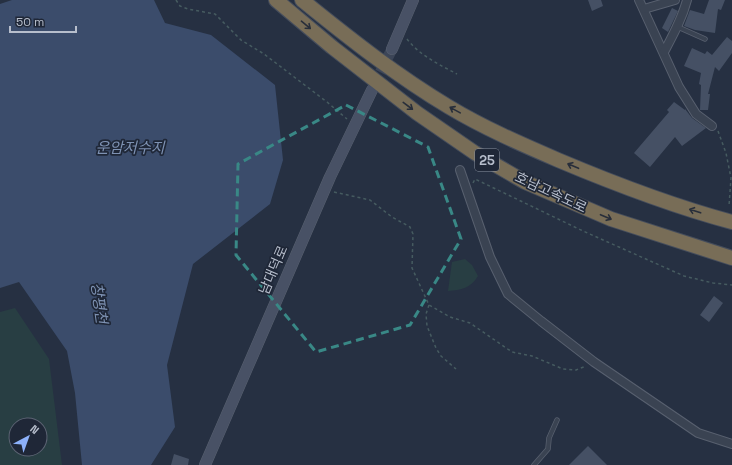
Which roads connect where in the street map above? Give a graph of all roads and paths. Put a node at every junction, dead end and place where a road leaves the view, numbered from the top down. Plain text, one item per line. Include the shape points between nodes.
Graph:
1 (176, 0) edge
2 (276, 0) edge
3 (302, 0) edge
4 (413, 0) edge
5 (639, 0) edge
6 (675, 0) edge
7 (687, 0) edge
8 (644, 9) junction
9 (678, 27) junction
10 (401, 29) junction
11 (705, 39) dead end
12 (392, 49) tunnel mouth
13 (664, 52) junction
14 (458, 74) dead end
15 (372, 90) tunnel mouth
16 (355, 125) junction
17 (712, 126) joint
18 (460, 170) dead end
19 (324, 189) junction
20 (467, 190) junction
21 (729, 206) dead end
22 (732, 222) edge
23 (732, 258) edge
24 (732, 284) edge
25 (429, 305) junction
26 (594, 362) junction
27 (456, 369) dead end
28 (557, 420) dead end
29 (732, 444) edge
30 (205, 465) edge
31 (534, 465) edge

1 - 16 path via 180,6 188,9 215,14 241,40 264,54
2 -> 23 highway, 호남고속도로 / 25 via 417,113 475,153 525,182 611,219
22 -> 3 highway, 25 via 624,187 483,125 415,85
4 - 10 main road
5 - 8 street
6 - 8 street
7 - 9 street
8 - 13 street
9 - 11 lane
9 - 13 street
10 - 12 main road
10 - 14 path via 412,45
13 - 17 street via 679,87 696,114
15 - 16 main road, 남대덕로
16 - 19 main road, 남대덕로
17 - 21 path via 718,129 726,153 731,178
18 - 20 street
19 - 25 path via 370,200 410,227 413,234 412,268
19 - 30 main road, 남대덕로
20 - 24 path via 476,179 684,276 713,283
20 - 26 street via 490,257 508,294
25 - 26 path via 450,317 470,323 512,352 532,356 563,369 576,370
25 - 27 path via 426,314 427,326 436,348
26 - 29 street via 698,433
28 - 31 lane via 549,438 548,449

